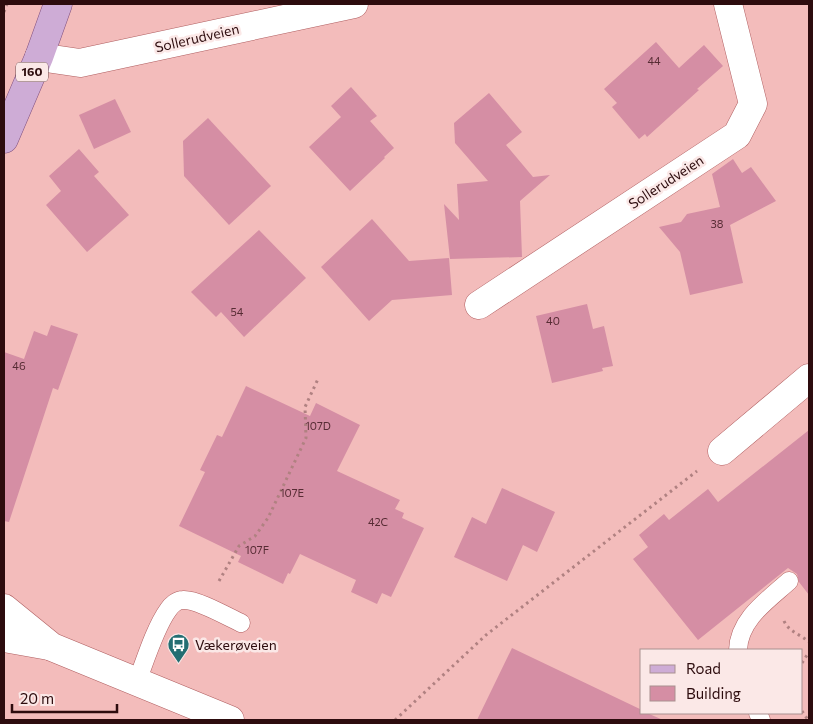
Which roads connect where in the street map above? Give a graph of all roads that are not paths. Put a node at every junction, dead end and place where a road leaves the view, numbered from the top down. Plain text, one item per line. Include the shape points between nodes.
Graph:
1 (58, 4) edge
2 (354, 4) edge
3 (728, 4) edge
4 (39, 57) junction
5 (4, 139) edge
6 (479, 305) dead end
7 (809, 378) edge
8 (722, 451) road end
9 (790, 581) dead end
10 (4, 608) edge
11 (241, 623) dead end
12 (4, 638) edge
13 (52, 646) junction
14 (738, 649) edge
15 (137, 682) junction
16 (230, 720) edge

1 - 4 main road, 160
2 - 4 street, Sollerudveien via 80,63
3 - 6 street, Sollerudveien via 753,104 737,135
4 - 5 main road, 160
7 - 8 street
9 - 14 lane via 742,628
10 - 13 street
11 - 15 lane via 205,606 184,600 174,603 167,610
12 - 13 street
13 - 15 street
15 - 16 street

